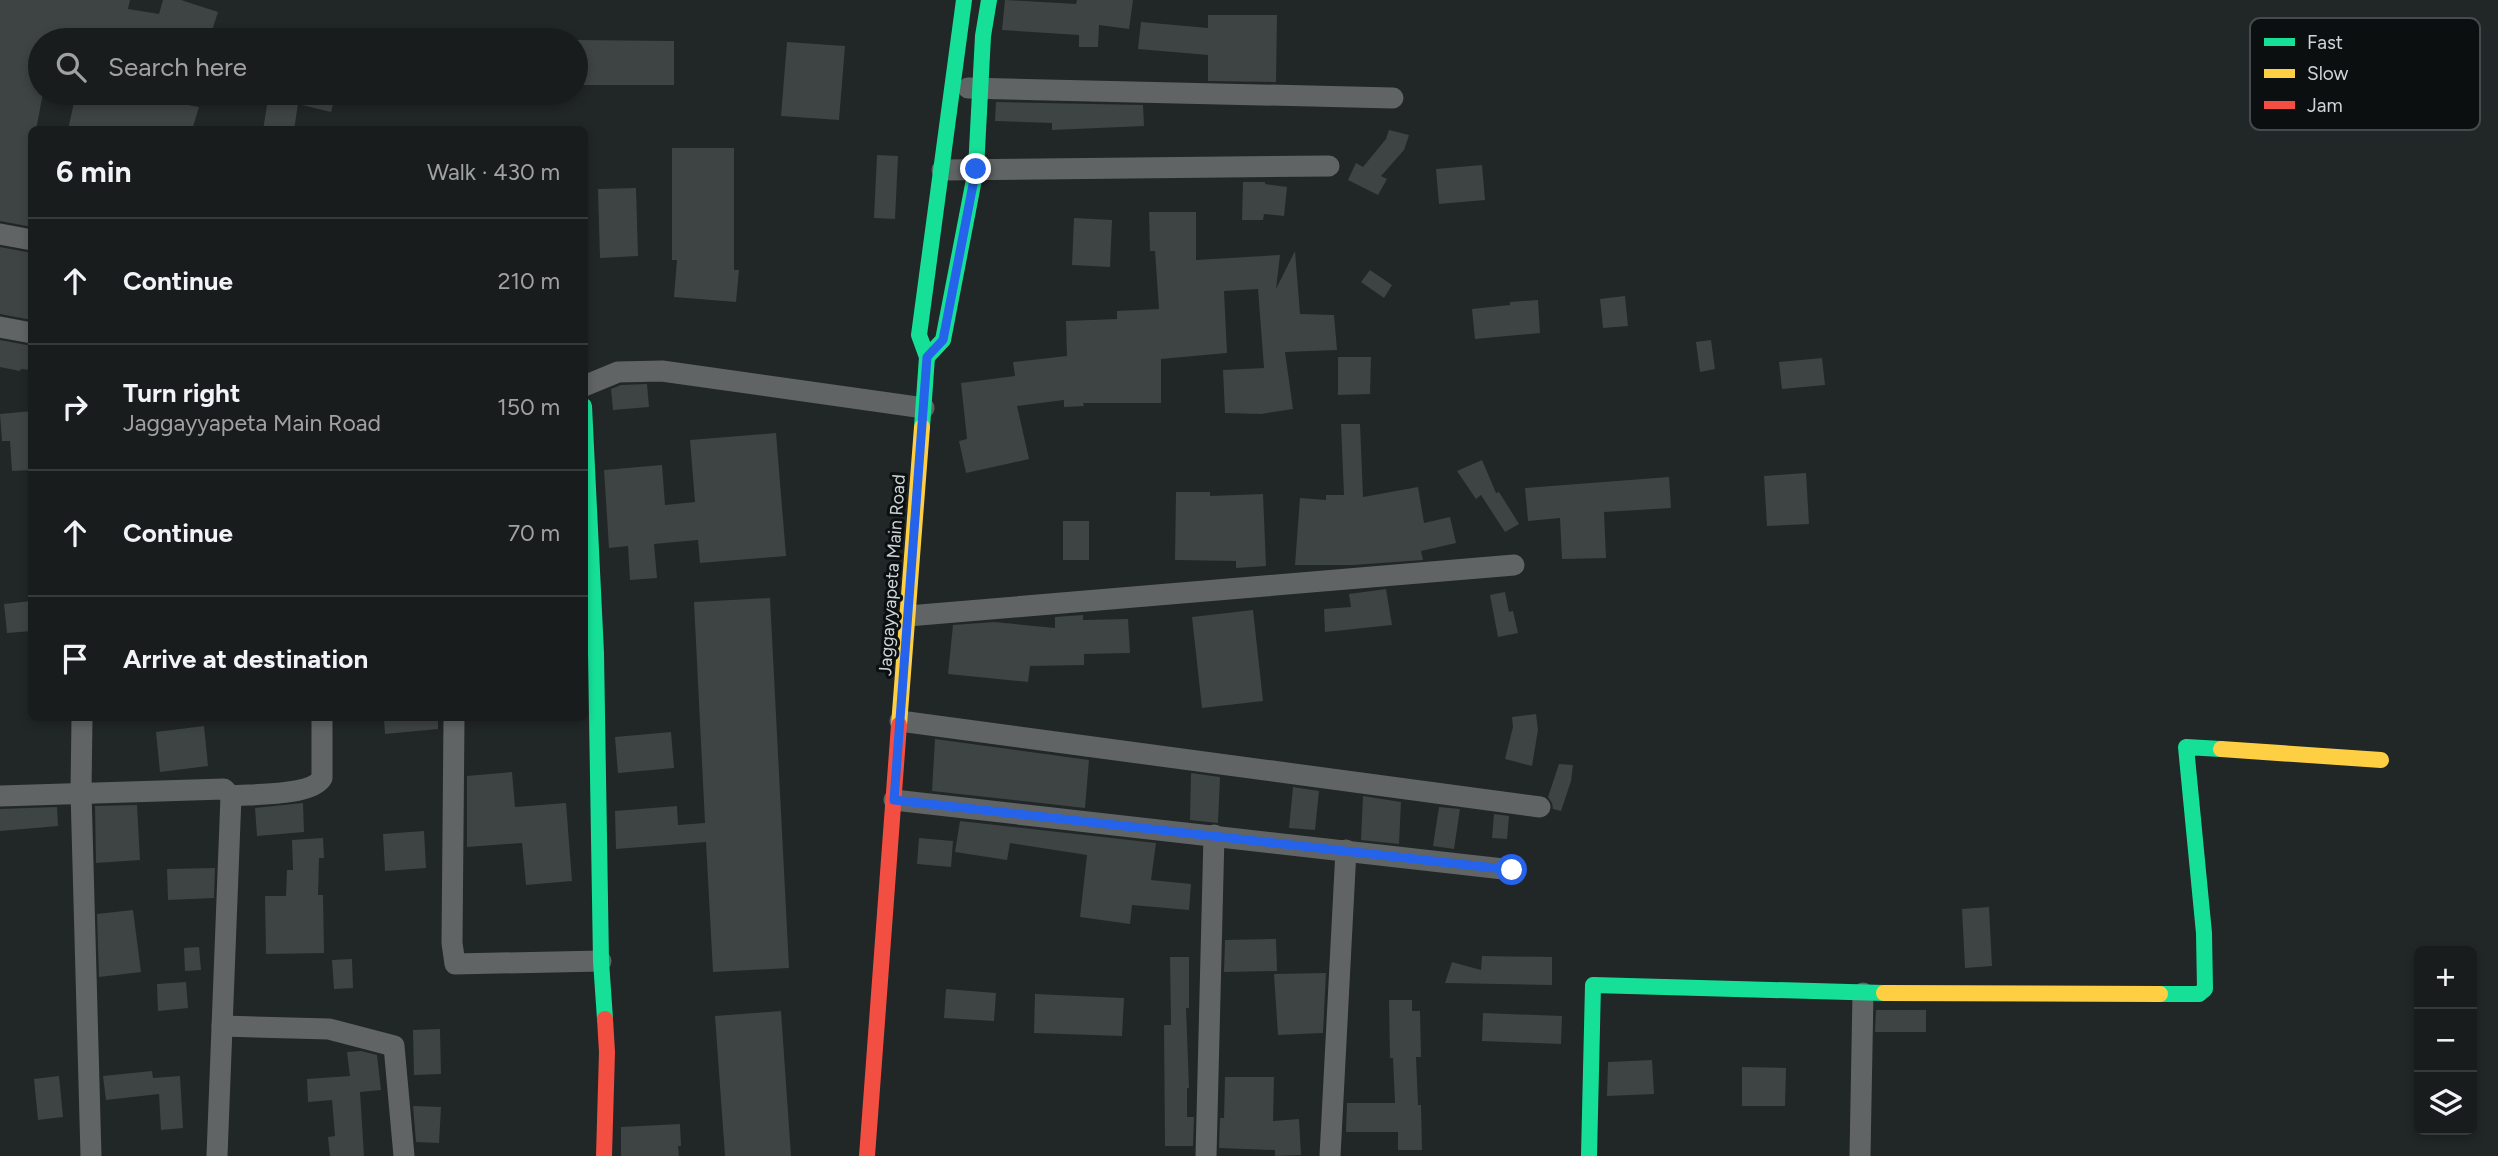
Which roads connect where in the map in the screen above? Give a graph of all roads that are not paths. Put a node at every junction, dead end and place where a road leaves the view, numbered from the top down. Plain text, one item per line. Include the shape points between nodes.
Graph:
1 (964, 0) edge
2 (989, 0) edge
3 (951, 88) junction
4 (979, 89) junction
5 (1393, 97) dead end
6 (1329, 166) dead end
7 (976, 169) junction
8 (942, 170) junction
9 (0, 234) edge
10 (28, 239) edge
11 (0, 327) edge
12 (28, 332) edge
13 (927, 357) junction
14 (588, 384) edge
15 (924, 408) junction
16 (588, 488) edge
17 (1514, 565) dead end
18 (908, 616) junction
19 (82, 721) edge
20 (322, 721) edge
21 (454, 721) edge
22 (900, 721) junction
23 (2381, 760) dead end
24 (81, 792) junction
25 (0, 796) edge
26 (231, 796) junction
27 (894, 800) junction
28 (1540, 807) dead end
29 (1214, 835) junction
30 (1346, 850) junction
31 (1512, 870) dead end
32 (601, 961) junction
33 (1863, 993) junction
34 (222, 1026) junction
35 (91, 1156) edge
36 (217, 1156) edge
37 (404, 1156) edge
38 (604, 1156) edge
39 (867, 1156) edge
40 (1206, 1156) edge
41 (1330, 1156) edge
42 (1589, 1156) edge
43 (1860, 1156) edge

1 - 3 street, Jaggayyapeta Main Road
2 - 4 street
3 - 4 street
3 - 8 street, Jaggayyapeta Main Road
4 - 5 street
4 - 7 street
6 - 7 street
7 - 8 street
7 - 13 street via 943,340
8 - 13 street, Jaggayyapeta Main Road via 919,335
9 - 10 street
11 - 12 street
13 - 15 street, Jaggayyapeta Main Road
14 - 15 street via 618,372 662,371
15 - 18 street, Jaggayyapeta Main Road
16 - 32 street
17 - 18 street
18 - 22 street, Jaggayyapeta Main Road
19 - 24 street
20 - 26 street via 322,778 318,785
21 - 32 street via 455,964
22 - 27 street, Jaggayyapeta Main Road
22 - 28 street
23 - 33 street via 2186,747 2204,933 2205,989 2199,994
24 - 25 street
24 - 26 street via 224,789
24 - 35 street
26 - 34 street
27 - 29 street
27 - 39 street, Jaggayyapeta Main Road
29 - 30 street
29 - 40 street
30 - 31 street
30 - 41 street
32 - 38 street via 607,1052
33 - 42 street via 1593,985
33 - 43 street
34 - 36 street
34 - 37 street via 330,1030 394,1046

